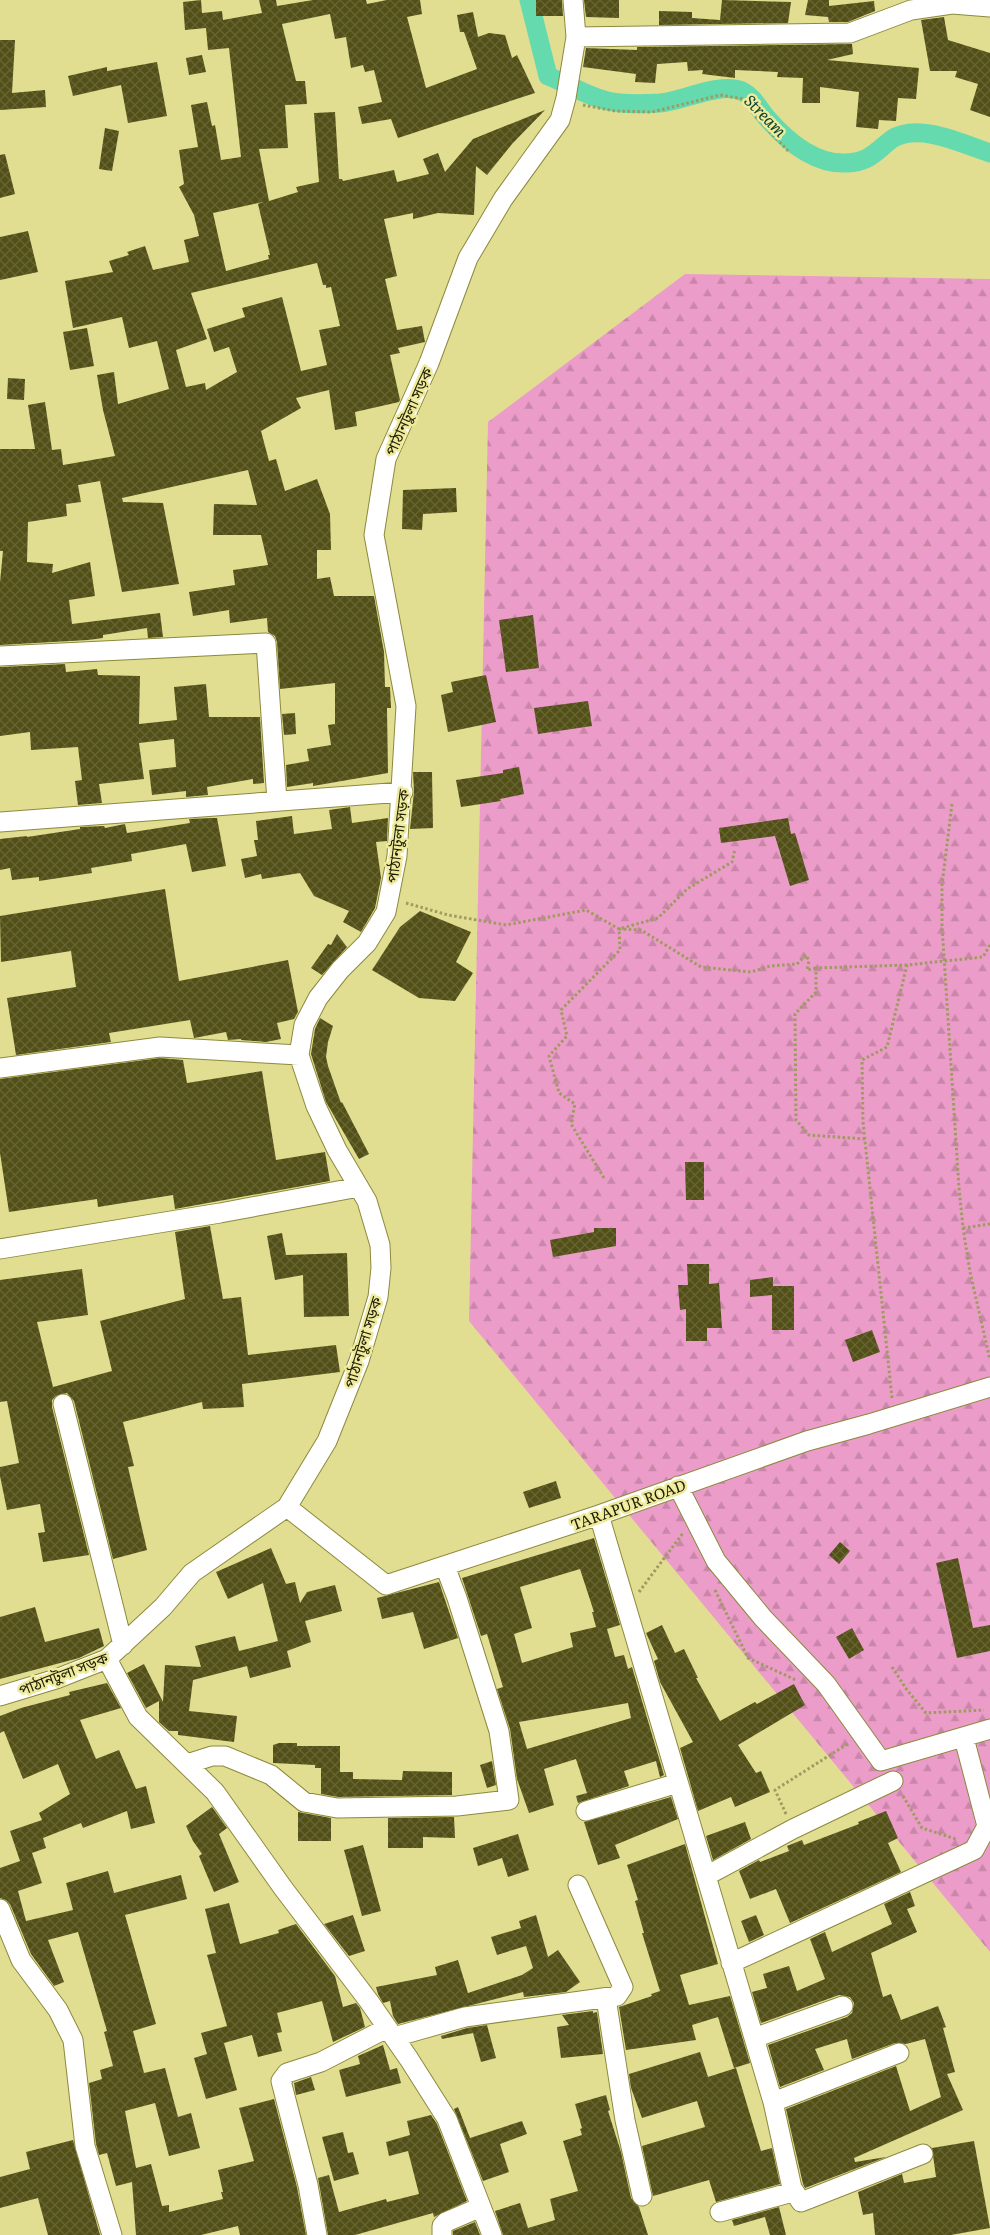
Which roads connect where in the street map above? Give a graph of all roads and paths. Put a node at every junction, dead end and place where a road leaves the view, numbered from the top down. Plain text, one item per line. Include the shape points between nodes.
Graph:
1 (574, 0) edge
2 (913, 5) edge
3 (990, 7) edge
4 (576, 37) junction
5 (566, 98) junction
6 (790, 153) dead end
7 (0, 656) edge
8 (403, 792) junction
9 (276, 801) junction
10 (952, 804) dead end
11 (0, 822) edge
12 (735, 849) dead end
13 (389, 898) junction
14 (619, 929) junction
15 (990, 945) edge
16 (944, 963) junction
17 (906, 965) junction
18 (816, 968) junction
19 (299, 1055) junction
20 (0, 1068) edge
21 (865, 1139) junction
22 (604, 1178) dead end
23 (359, 1188) junction
24 (990, 1224) edge
25 (963, 1228) junction
26 (0, 1249) edge
27 (990, 1360) edge
28 (990, 1386) edge
29 (63, 1404) dead end
30 (894, 1416) junction
31 (678, 1486) junction
32 (287, 1506) junction
33 (599, 1515) junction
34 (685, 1531) dead end
35 (445, 1566) junction
36 (712, 1582) dead end
37 (626, 1608) junction
38 (123, 1645) junction
39 (107, 1659) junction
40 (892, 1667) dead end
41 (800, 1682) dead end
42 (0, 1696) edge
43 (990, 1710) edge
44 (990, 1729) edge
45 (846, 1735) dead end
46 (964, 1738) junction
47 (187, 1764) junction
48 (893, 1781) joint
49 (678, 1783) junction
50 (586, 1811) dead end
51 (793, 1830) junction
52 (976, 1846) junction
53 (706, 1876) junction
54 (578, 1885) dead end
55 (0, 1909) edge
56 (732, 1963) junction
57 (606, 1998) junction
58 (843, 2006) dead end
59 (390, 2032) junction
60 (754, 2038) junction
61 (899, 2053) dead end
62 (773, 2102) junction
63 (924, 2154) dead end
64 (792, 2188) junction
65 (642, 2196) dead end
66 (481, 2208) junction
67 (720, 2212) dead end
68 (112, 2235) edge
69 (317, 2235) edge
70 (442, 2235) edge
71 (492, 2235) edge

1 - 4 street, পাঠানটুলা সড়ক
2 - 3 street
2 - 4 street via 850,33
4 - 5 street, পাঠানটুলা সড়ক
5 - 6 path via 615,111 652,112 720,95 744,99 754,115
5 - 8 street, পাঠানটুলা সড়ক via 560,120 503,199 468,258 429,362 386,459 374,535 406,706
7 - 9 street via 266,643
8 - 9 street
8 - 13 street, পাঠানটুলা সড়ক
9 - 11 street
10 - 16 path via 942,885
12 - 14 path via 732,862 687,889 658,918
13 - 14 path via 448,915 506,925 586,910
13 - 19 street, পাঠানটুলা সড়ক via 386,912 367,943 318,998 304,1025
14 - 18 path via 642,930 700,967 751,972 770,966 797,964 806,955 808,970
14 - 22 path via 620,950 561,1010 567,1036 549,1056 558,1093 575,1104 571,1124
15 - 16 path via 983,957
16 - 17 path
16 - 25 path
17 - 18 path
17 - 21 path via 887,1047 862,1060
18 - 21 path via 816,992 795,1014 796,1120 809,1135
19 - 20 street via 160,1047
19 - 23 street, পাঠানটুলা সড়ক via 316,1106
21 - 30 path
23 - 26 street
23 - 32 street, পাঠানটুলা সড়ক via 367,1201 380,1245 378,1297 360,1361 327,1441
24 - 25 path
25 - 27 path
28 - 30 street, TARAPUR ROAD
29 - 38 street
30 - 31 street, TARAPUR ROAD via 807,1440
31 - 33 street, TARAPUR ROAD
31 - 46 street via 716,1560 763,1618 826,1684 881,1761
32 - 35 street, TARAPUR ROAD via 386,1585
32 - 38 street, পাঠানটুলা সড়ক via 192,1573 164,1607
33 - 35 street, TARAPUR ROAD
33 - 37 street
34 - 37 path
35 - 47 street via 499,1731 509,1800 458,1806 337,1808 304,1802 271,1775 225,1756 212,1756
36 - 41 path via 748,1658
37 - 49 street
38 - 39 street, পাঠানটুলা সড়ক
39 - 42 street, পাঠানটুলা সড়ক
39 - 47 street via 138,1717
40 - 43 path via 926,1713
44 - 46 street
45 - 51 path via 850,1742 775,1790
46 - 52 street via 987,1826
47 - 59 street via 215,1792
48 - 51 street
48 - 52 path via 922,1828
49 - 50 street
49 - 53 street
51 - 53 street
52 - 56 street via 974,1850
53 - 56 street
54 - 57 street via 623,1987 617,1996
55 - 68 street via 21,1960 58,2010 73,2040 85,2146
56 - 60 street
57 - 59 street via 465,2017
57 - 65 street via 625,2120
58 - 60 street
59 - 66 street via 447,2119
59 - 69 street via 287,2073 281,2081 308,2185
60 - 62 street
61 - 62 street
62 - 64 street
63 - 64 street via 801,2202
64 - 67 street via 789,2193
66 - 70 street via 446,2222 442,2226
66 - 71 street

